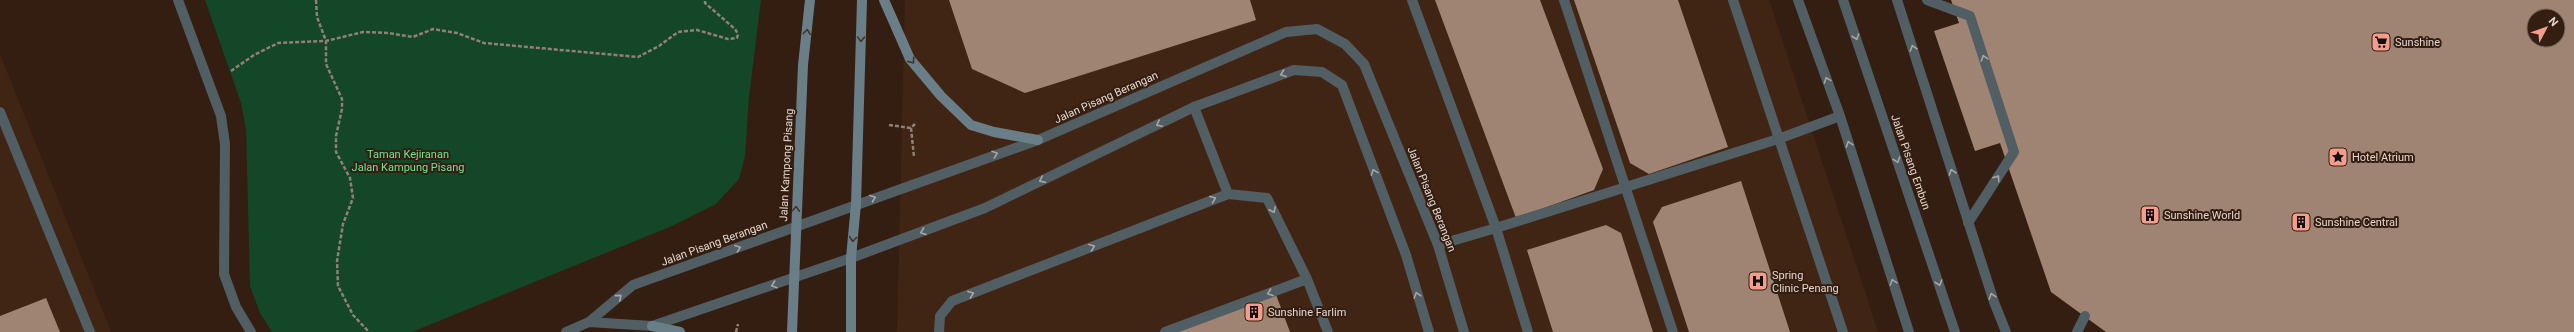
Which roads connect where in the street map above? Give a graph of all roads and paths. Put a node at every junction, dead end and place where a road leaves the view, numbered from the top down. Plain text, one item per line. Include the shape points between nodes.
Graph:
1 (178, 0) edge
2 (316, 0) edge
3 (705, 0) edge
4 (810, 0) edge
5 (862, 0) edge
6 (884, 0) edge
7 (1412, 0) edge
8 (1564, 0) edge
9 (1733, 0) edge
10 (1798, 0) edge
11 (1843, 0) edge
12 (1897, 0) edge
13 (1927, 0) edge
14 (326, 41) junction
15 (209, 86) junction
16 (1194, 107) junction
17 (0, 112) edge
18 (1840, 116) junction
19 (915, 124) dead end
20 (889, 126) dead end
21 (912, 128) junction
22 (1778, 139) junction
23 (1038, 140) junction
24 (915, 164) dead end
25 (1625, 187) junction
26 (1228, 194) junction
27 (856, 204) junction
28 (1968, 223) junction
29 (795, 226) junction
30 (1496, 228) junction
31 (1438, 245) junction
32 (851, 258) junction
33 (795, 278) junction
34 (1307, 279) junction
35 (2084, 316) dead end
36 (589, 322) junction
37 (652, 326) junction
38 (90, 332) edge
39 (251, 332) edge
40 (369, 332) edge
41 (566, 332) edge
42 (680, 332) edge
43 (792, 332) edge
44 (851, 332) edge
45 (939, 332) edge
46 (1165, 332) edge
47 (1328, 332) edge
48 (1429, 332) edge
49 (1464, 332) edge
50 (1528, 332) edge
51 (1673, 332) edge
52 (1843, 332) edge
53 (1909, 332) edge
54 (1955, 332) edge
55 (2006, 332) edge
56 (2077, 332) edge

1 - 15 street
2 - 14 path via 316,18
3 - 14 path via 705,3 735,29 737,38 728,39 697,30 678,32 638,57 484,43 457,33 433,29 413,37 363,32
29 -> 4 main road, Jalan Kampong Pisang via 803,65
5 -> 27 main road
6 -> 23 main road via 910,59 941,96 971,125
7 - 30 street
8 - 25 street
9 - 22 street
18 -> 10 street
11 -> 54 street, Jalan Pisang Embun
28 -> 12 street
28 -> 13 street via 2014,152 1970,16
14 - 15 path via 278,43 254,55
14 - 40 path via 326,64 342,99 336,152 350,178 353,198 343,224 337,261 338,286 353,315
15 - 39 street via 221,116 225,144 224,274 236,307
16 - 26 street
16 -> 32 street, Jalan Pisang Berangan via 985,208
48 -> 16 street, Jalan Pisang Berangan via 1406,255 1342,85 1322,72 1294,70
17 - 38 street
18 - 22 street
53 -> 18 street
19 - 21 path
20 - 21 path
21 - 24 path
22 - 25 street
22 - 52 street
27 -> 23 street, Jalan Pisang Berangan
23 - 31 street, Jalan Pisang Berangan via 1286,32 1317,29 1345,44 1364,64
25 - 30 street
25 - 51 street
26 -> 34 street via 1267,198
45 -> 26 street via 940,316 952,301
27 - 29 street, Jalan Pisang Berangan
27 -> 32 main road
55 -> 28 street
29 - 33 main road, Jalan Kampong Pisang
36 -> 29 street, Jalan Pisang Berangan via 633,285
30 - 31 street
30 - 50 street
31 - 49 street, Jalan Pisang Berangan
32 - 33 street, Jalan Pisang Berangan
32 - 44 main road
33 -> 37 street, Jalan Pisang Berangan
33 - 43 main road, Jalan Kampong Pisang
34 -> 46 street
34 - 47 street
35 - 56 street
36 - 37 street, Jalan Pisang Berangan
36 - 41 street, Jalan Pisang Berangan
37 - 42 main road

